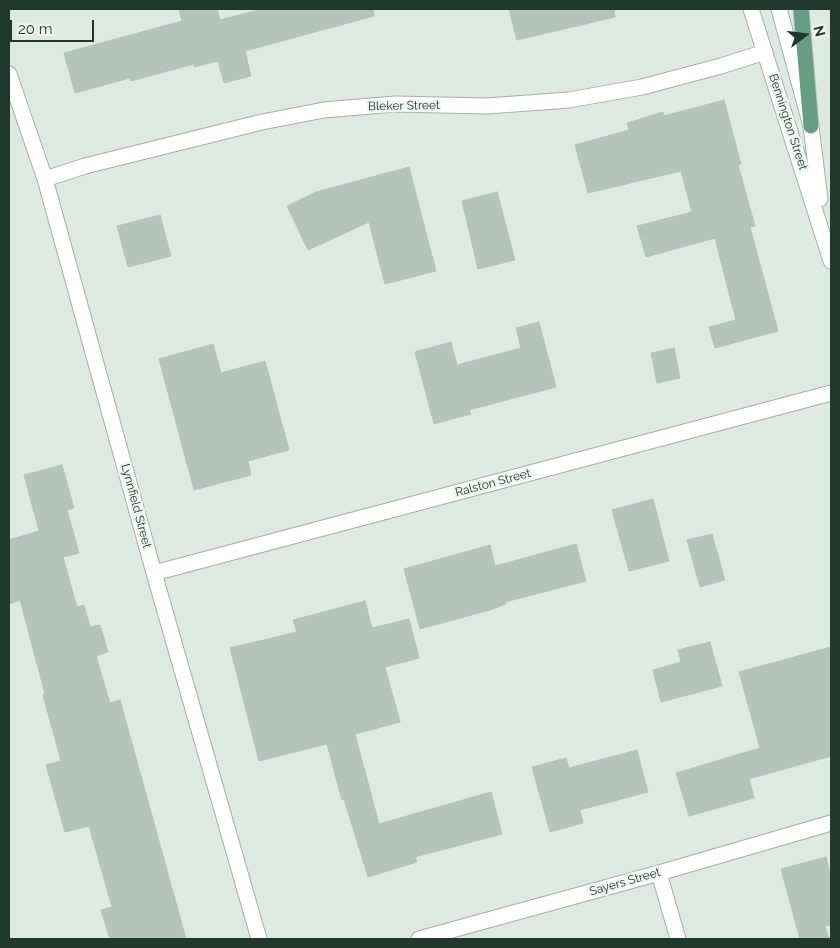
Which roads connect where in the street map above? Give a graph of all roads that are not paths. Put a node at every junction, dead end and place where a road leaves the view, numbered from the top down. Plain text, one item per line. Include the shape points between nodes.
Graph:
1 (751, 9) edge
2 (779, 9) edge
3 (801, 9) edge
4 (765, 52) junction
5 (9, 74) edge
6 (811, 126) junction
7 (45, 179) junction
8 (824, 235) junction
9 (831, 261) edge
10 (831, 392) edge
11 (154, 574) junction
12 (831, 823) edge
13 (659, 873) junction
14 (259, 939) edge
15 (419, 939) edge
16 (678, 939) edge

1 - 4 street, Bennington Street
2 - 6 street, Bennington Street
3 - 6 main road
4 - 7 street, Bleker Street via 642,87 569,100 487,106 395,104 324,110 262,122
4 - 8 street, Bennington Street
5 - 7 street, Lynnfield Street
6 - 8 street, Bennington Street
7 - 11 street, Lynnfield Street
8 - 9 street, Bennington Street
10 - 11 street, Ralston Street
11 - 14 street, Lynnfield Street
12 - 13 street, Sayers Street
13 - 15 street, Sayers Street
13 - 16 street

